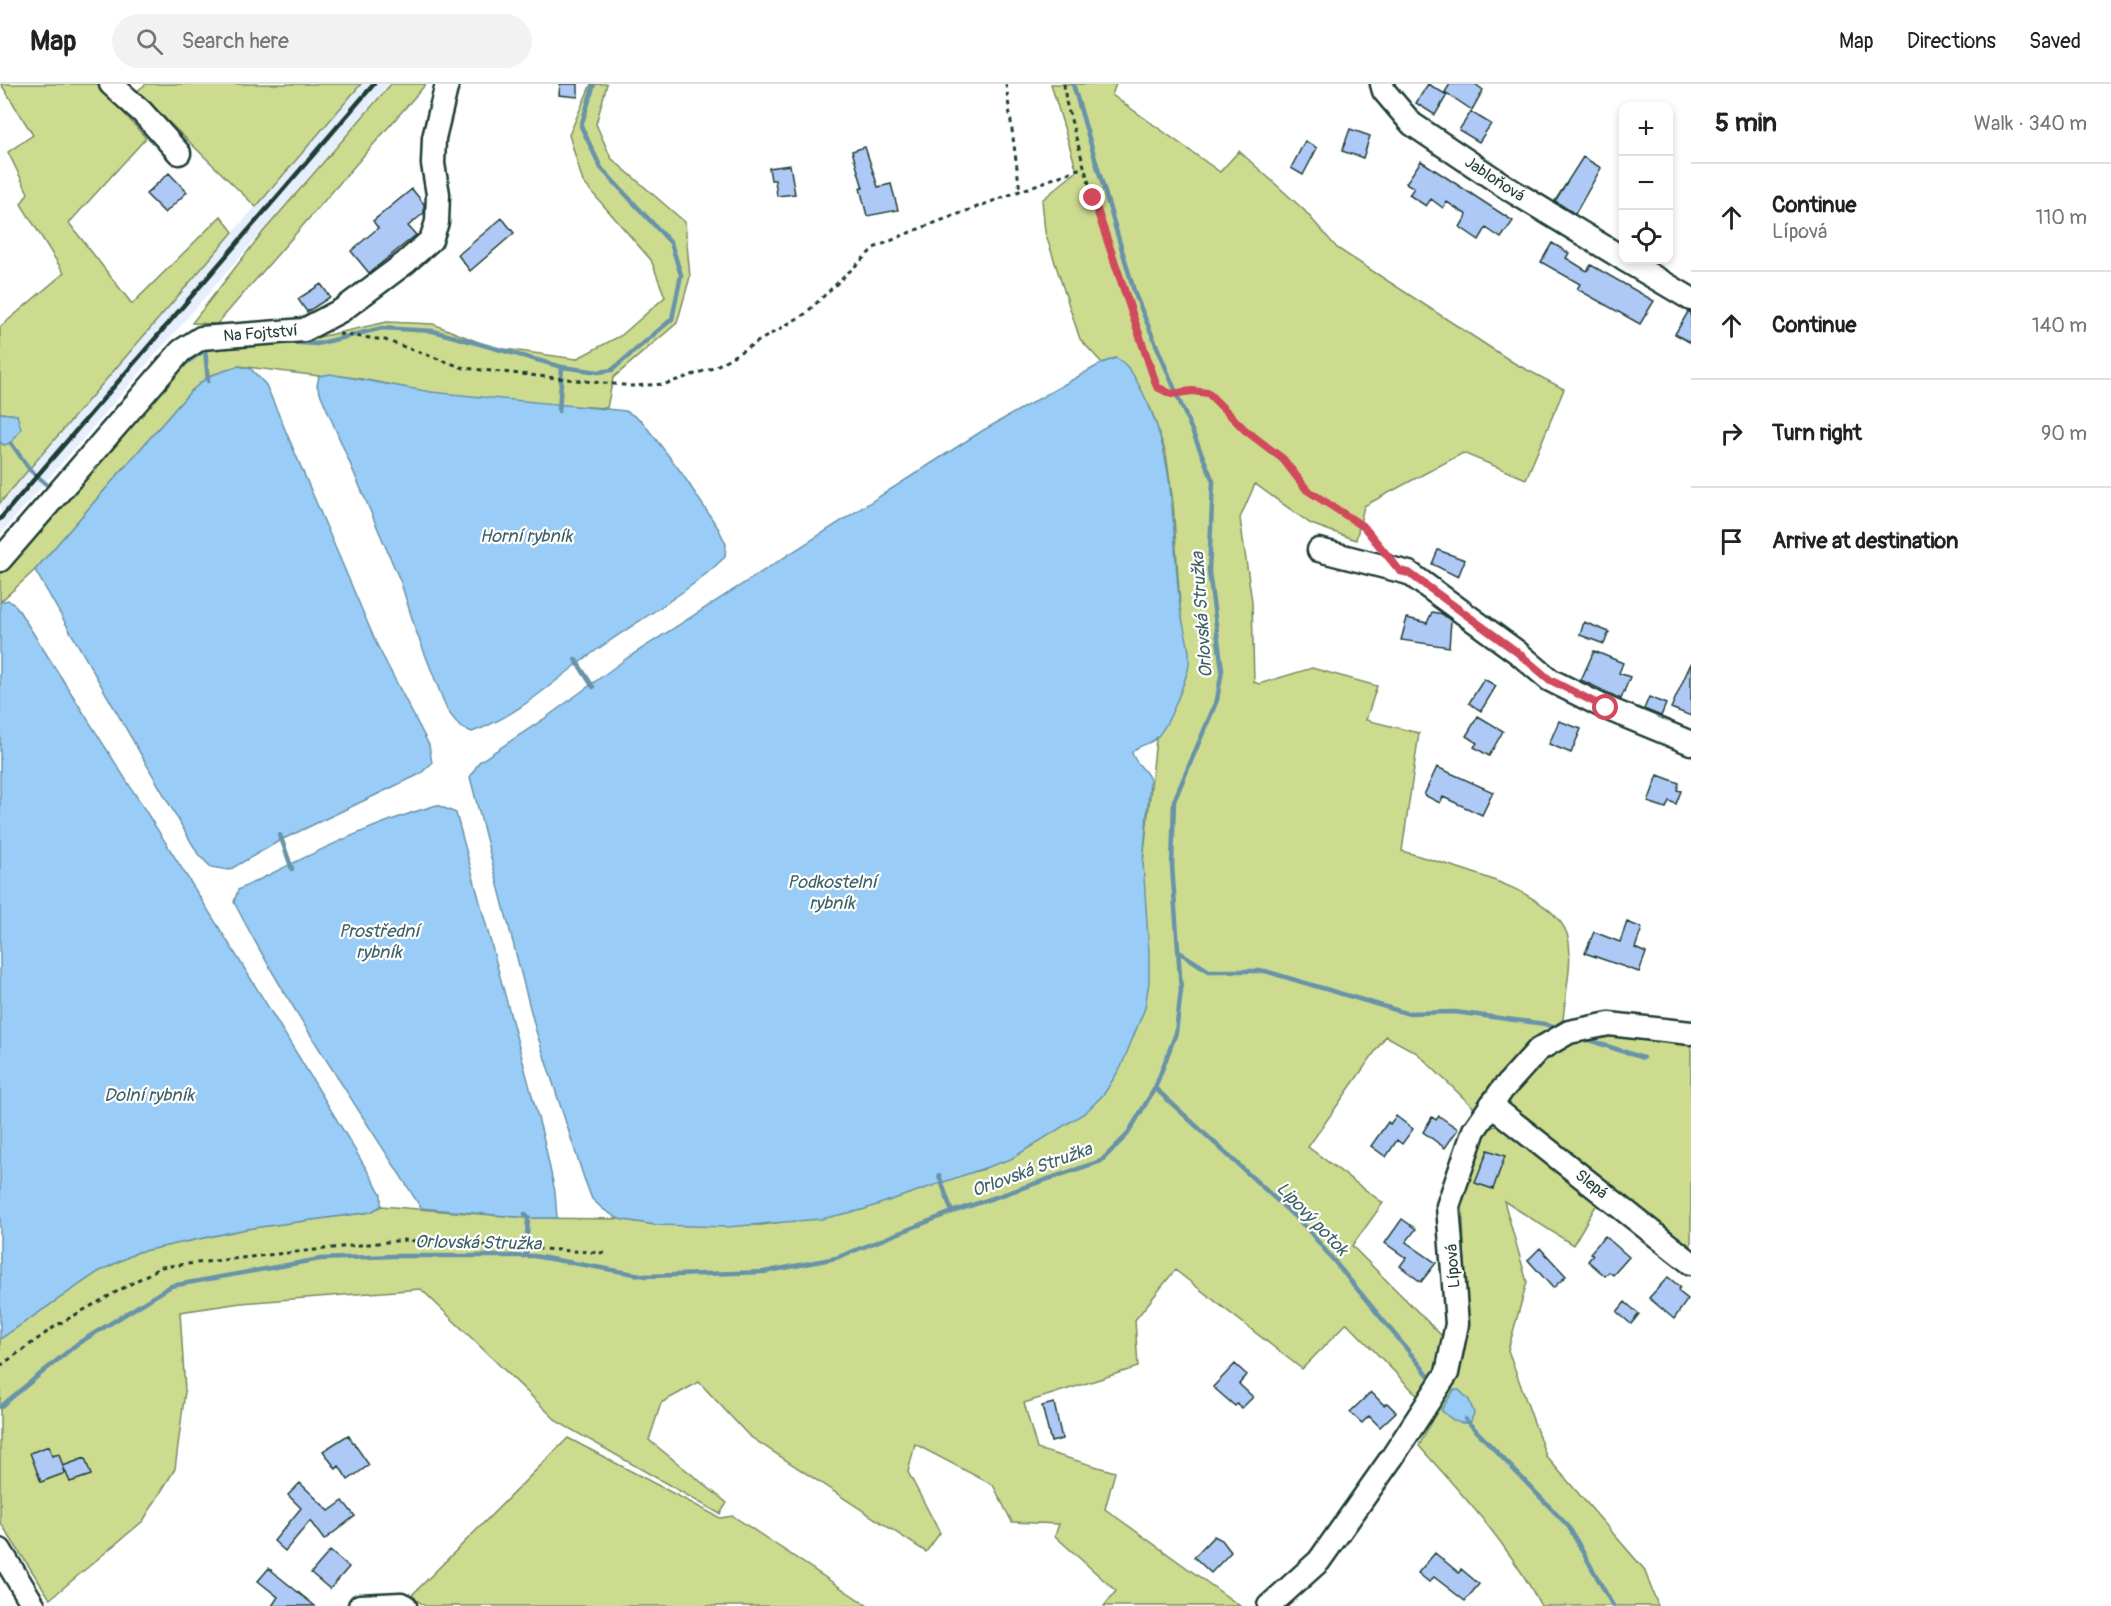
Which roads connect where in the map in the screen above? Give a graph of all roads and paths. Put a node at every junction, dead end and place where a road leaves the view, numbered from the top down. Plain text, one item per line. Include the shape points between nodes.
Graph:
1 (111, 84) edge
2 (447, 84) edge
3 (1006, 84) edge
4 (1064, 84) edge
5 (1382, 84) edge
6 (179, 153) dead end
7 (1084, 167) junction
8 (1020, 191) junction
9 (1619, 256) edge
10 (1632, 264) edge
11 (1691, 299) edge
12 (304, 330) junction
13 (1319, 550) dead end
14 (0, 560) edge
15 (1400, 571) junction
16 (1691, 743) edge
17 (1691, 1033) edge
18 (1491, 1105) junction
19 (604, 1253) dead end
20 (1691, 1263) edge
21 (0, 1366) edge
22 (0, 1550) edge
23 (34, 1606) edge
24 (360, 1606) edge
25 (405, 1606) edge
26 (1269, 1606) edge

1 - 6 street
2 - 12 street, Na Fojtství via 434,138 438,194 437,222 431,240 342,310
3 - 8 path
4 - 7 path
5 - 9 street, Jabloňová via 1383,91 1412,124
7 - 8 path
7 - 15 path via 1157,387 1171,394 1208,393 1245,430 1283,459 1307,490 1364,527
8 - 12 path via 874,248 805,314 713,368 664,384 632,386 464,368 385,340
10 - 11 street, Jabloňová
12 - 14 street, Na Fojtství via 201,338 181,351
13 - 15 street
15 - 16 street via 1409,573 1469,616 1550,680
17 - 18 street, Lípová via 1609,1024 1569,1032 1538,1050
18 - 20 street, Slepá
18 - 26 street, Lípová via 1474,1130 1448,1206 1457,1324 1447,1373 1319,1561
19 - 21 path via 404,1240 161,1267 57,1324
22 - 23 street
24 - 25 street

